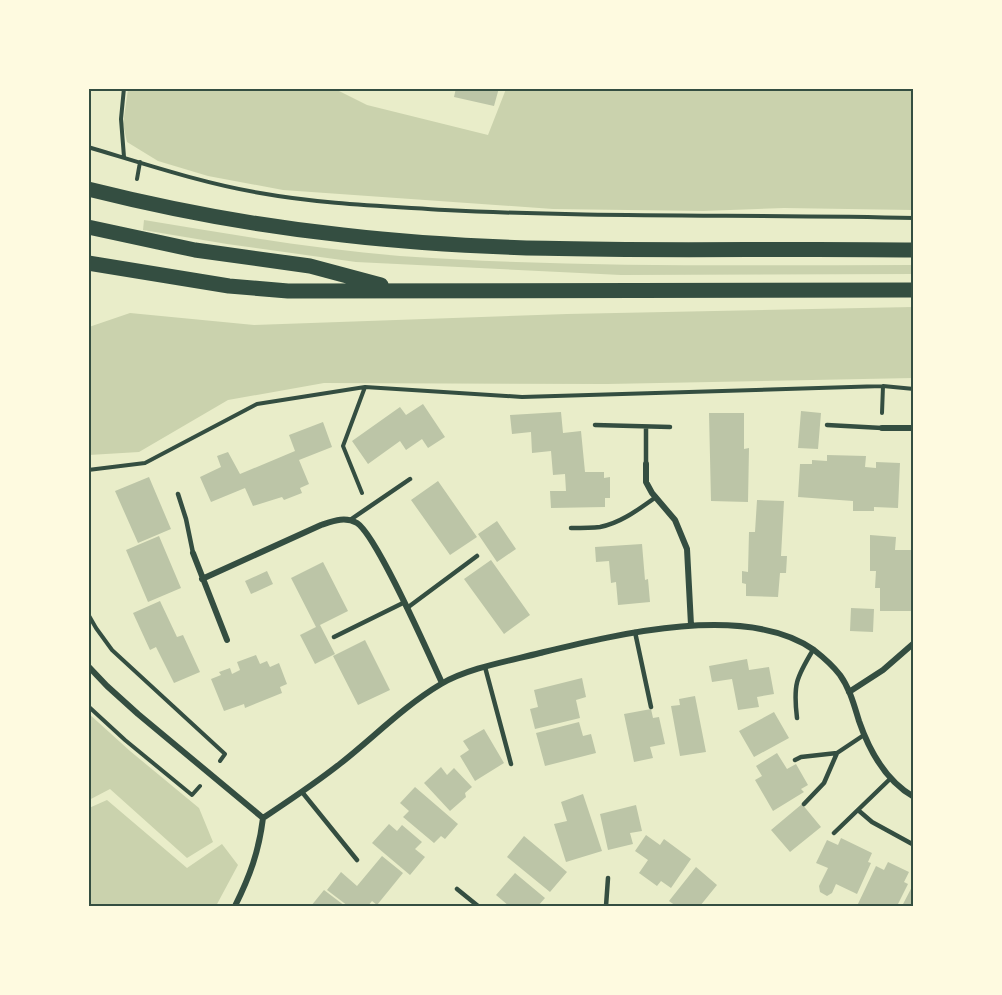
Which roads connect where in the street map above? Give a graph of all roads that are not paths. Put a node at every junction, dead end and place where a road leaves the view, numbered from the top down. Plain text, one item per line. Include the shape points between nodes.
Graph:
1 (88, 189) edge
2 (88, 227) edge
3 (914, 250) edge
4 (88, 262) edge
5 (401, 290) junction
6 (914, 290) edge
7 (595, 425) dead end
8 (827, 425) dead end
9 (670, 427) dead end
10 (646, 428) junction
11 (882, 428) joint
12 (914, 428) edge
13 (646, 464) joint
14 (410, 479) dead end
15 (178, 494) dead end
16 (656, 497) junction
17 (350, 520) junction
18 (571, 528) dead end
19 (193, 553) joint
20 (477, 556) dead end
21 (202, 579) junction
22 (405, 606) junction
23 (691, 625) junction
24 (635, 632) junction
25 (334, 637) dead end
26 (227, 640) dead end
27 (914, 643) edge
28 (813, 650) junction
29 (88, 666) edge
30 (485, 667) junction
31 (442, 683) junction
32 (849, 692) junction
33 (651, 707) dead end
34 (796, 718) dead end
35 (864, 735) junction
36 (837, 753) junction
37 (795, 760) dead end
38 (511, 764) dead end
39 (891, 778) junction
40 (302, 792) junction
41 (914, 797) edge
42 (804, 804) dead end
43 (858, 810) junction
44 (263, 818) junction
45 (834, 833) dead end
46 (914, 845) edge
47 (357, 860) dead end
48 (608, 878) dead end
49 (457, 889) dead end
50 (235, 906) edge
51 (478, 906) edge
52 (606, 906) edge

1 - 3 main road via 251,223 419,242 648,250
2 - 5 main road via 195,250 310,266
4 - 5 main road via 229,286 288,291
5 - 6 main road
7 - 10 lane
8 - 11 lane
9 - 10 lane
10 - 13 lane
11 - 12 street
13 - 16 street via 646,482
14 - 17 lane
15 - 19 lane
16 - 18 lane via 616,522
16 - 23 street via 675,520 687,549
17 - 21 street via 321,525
17 - 22 street via 370,538
19 - 21 street
20 - 22 lane
21 - 26 street
22 - 25 lane
22 - 31 street
23 - 24 street
23 - 28 street via 765,631 791,638
24 - 30 street
24 - 33 lane
27 - 32 street
28 - 32 street via 840,675
28 - 34 lane via 794,687
29 - 44 street via 138,714
30 - 31 street
30 - 38 lane
31 - 40 street
32 - 35 street
35 - 36 lane
35 - 39 street
36 - 37 lane
36 - 42 lane via 824,783
39 - 41 street
39 - 43 lane
40 - 44 street
40 - 47 lane
43 - 45 lane
43 - 46 lane
44 - 50 street via 259,847
48 - 52 lane
49 - 51 lane

